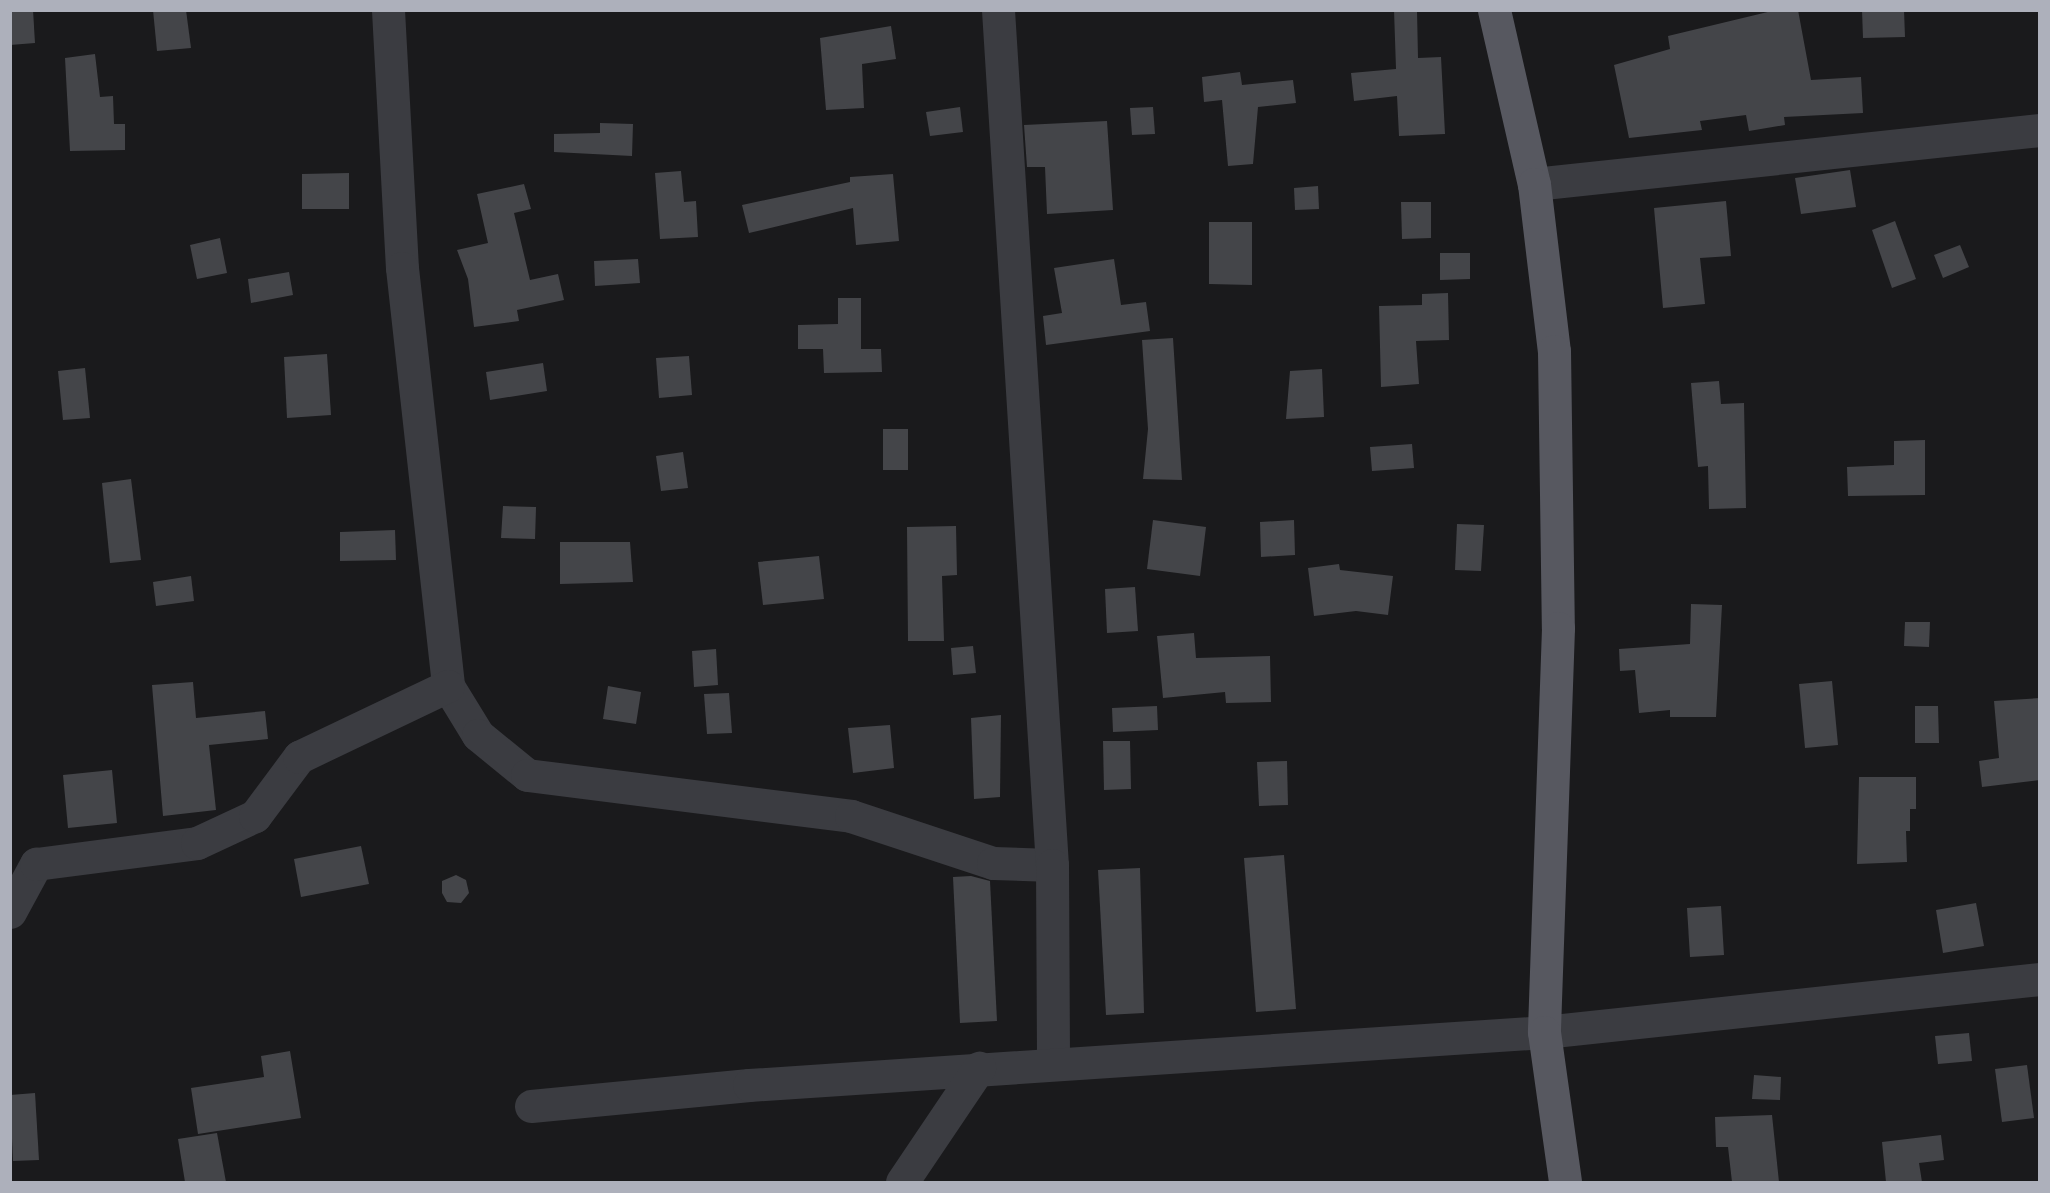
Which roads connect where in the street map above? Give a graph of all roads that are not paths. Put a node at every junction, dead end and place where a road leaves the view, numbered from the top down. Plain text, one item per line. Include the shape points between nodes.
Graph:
1 (388, 10) edge
2 (998, 10) edge
3 (1494, 10) edge
4 (2040, 130) edge
5 (1534, 184) junction
6 (448, 686) junction
7 (1052, 865) junction
8 (10, 912) edge
9 (2040, 979) edge
10 (1544, 1032) junction
11 (1053, 1063) junction
12 (978, 1068) junction
13 (531, 1106) dead end
14 (902, 1182) edge
15 (1565, 1182) edge

1 - 6 street via 402,268
2 - 7 street
3 - 5 main road
4 - 5 street
5 - 10 main road via 1554,351 1558,628
6 - 7 street via 478,735 527,775 851,816 993,863
6 - 8 street via 299,757 255,816 196,843 36,864
7 - 11 street
9 - 10 street
10 - 11 street
10 - 15 main road
11 - 12 street
12 - 13 street
12 - 14 street

